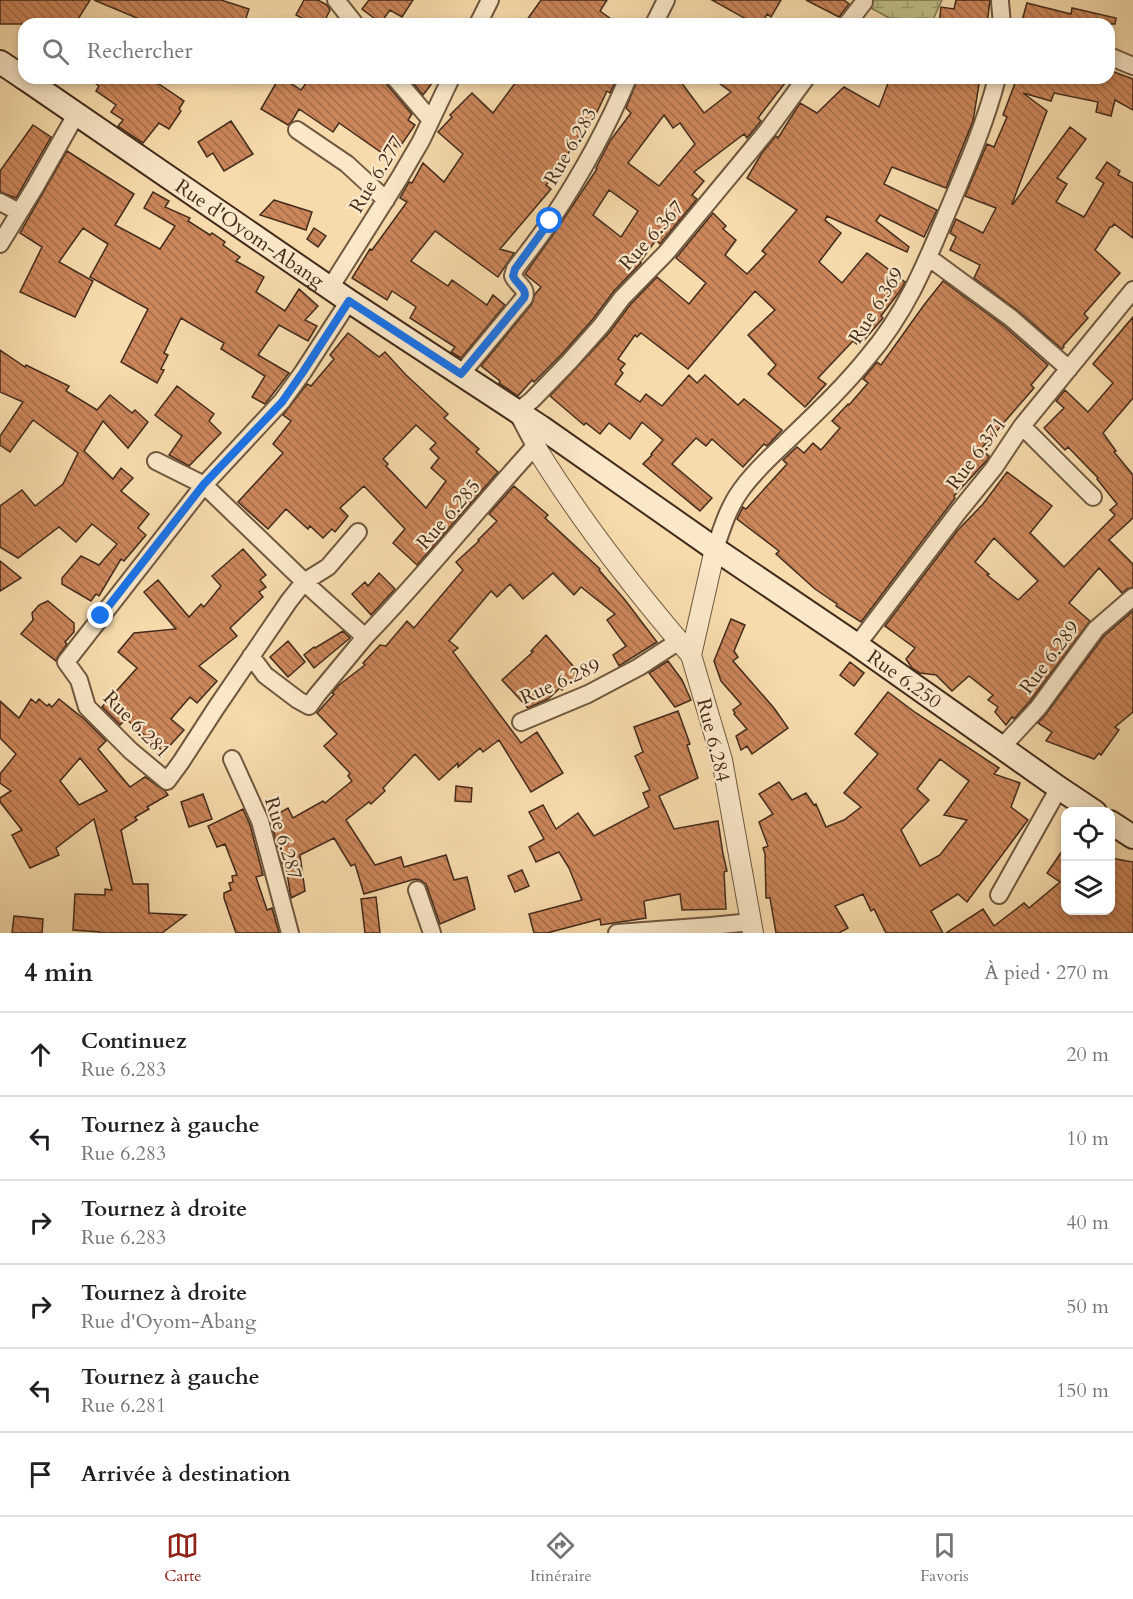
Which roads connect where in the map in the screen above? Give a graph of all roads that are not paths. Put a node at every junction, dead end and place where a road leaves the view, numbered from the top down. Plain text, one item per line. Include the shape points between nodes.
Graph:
1 (336, 0) edge
2 (490, 0) edge
3 (666, 0) edge
4 (864, 2) dead end
5 (1000, 2) dead end
6 (351, 18) edge
7 (481, 18) edge
8 (657, 18) edge
9 (852, 18) edge
10 (1001, 18) edge
11 (1115, 58) edge
12 (0, 62) edge
13 (1133, 66) edge
14 (18, 74) edge
15 (33, 84) edge
16 (400, 84) edge
17 (448, 84) edge
18 (625, 84) edge
19 (802, 84) edge
20 (996, 84) edge
21 (76, 113) junction
22 (430, 120) junction
23 (297, 130) dead end
24 (386, 200) junction
25 (0, 202) edge
26 (19, 212) junction
27 (0, 244) edge
28 (928, 257) junction
29 (330, 288) junction
30 (1133, 290) edge
31 (349, 301) junction
32 (1069, 369) junction
33 (461, 374) junction
34 (517, 411) junction
35 (1022, 426) junction
36 (535, 446) junction
37 (156, 461) dead end
38 (204, 484) junction
39 (1093, 497) dead end
40 (358, 532) dead end
41 (715, 549) junction
42 (304, 582) junction
43 (1133, 597) edge
44 (365, 637) junction
45 (857, 645) junction
46 (685, 648) junction
47 (251, 656) junction
48 (521, 722) dead end
49 (1002, 747) junction
50 (232, 759) dead end
51 (1059, 788) junction
52 (1088, 807) edge
53 (1115, 825) edge
54 (1133, 837) edge
55 (417, 890) dead end
56 (999, 895) dead end
57 (752, 927) edge
58 (290, 933) edge
59 (432, 933) edge
60 (617, 933) edge

1 - 6 street
2 - 7 street
3 - 8 street
4 - 9 street
5 - 10 street
11 - 13 street
12 - 14 main road, Rue d'Oyom-Abang
15 - 21 main road, Rue d'Oyom-Abang
16 - 22 street
17 - 22 street, Rue 6.277
18 - 33 street, Rue 6.283 via 590,156 515,269 513,276 524,289 524,298
19 - 34 street, Rue 6.367 via 768,131 666,253 569,362
20 - 28 street, Rue 6.369 via 976,144
21 - 26 street
21 - 29 main road, Rue d'Oyom-Abang
22 - 24 street, Rue 6.277
23 - 24 street via 347,164
24 - 29 street, Rue 6.277
25 - 26 street
26 - 27 street
28 - 32 street via 1011,318
28 - 41 street, Rue 6.369 via 889,331 834,395 741,489
29 - 31 main road, Rue d'Oyom-Abang
30 - 32 street, Rue 6.371
31 - 33 main road, Rue d'Oyom-Abang
31 - 38 street, Rue 6.281 via 282,402
32 - 35 street, Rue 6.371
33 - 34 main road, Rue d'Oyom-Abang
34 - 36 street
34 - 41 main road, Rue d'Oyom-Abang
35 - 39 street
35 - 45 street, Rue 6.371
36 - 44 street, Rue 6.285
36 - 46 street via 632,585
37 - 38 street
38 - 42 street
38 - 47 street, Rue 6.281 via 66,662 79,680 87,707 166,781
40 - 42 street, Rue 6.281 via 327,567
41 - 45 main road, Rue 6.250
41 - 46 street, Rue 6.284
42 - 44 street
42 - 47 street, Rue 6.281
43 - 49 street, Rue 6.289 via 1096,630 1038,708
44 - 47 street, Rue 6.285 via 309,706 265,675
45 - 49 main road, Rue 6.250
46 - 48 street, Rue 6.289
46 - 57 street, Rue 6.284 via 722,760
49 - 51 main road, Rue 6.250
50 - 58 street, Rue 6.287 via 260,821
51 - 52 main road, Rue 6.250
51 - 56 street
53 - 54 main road
55 - 59 street
57 - 60 street

